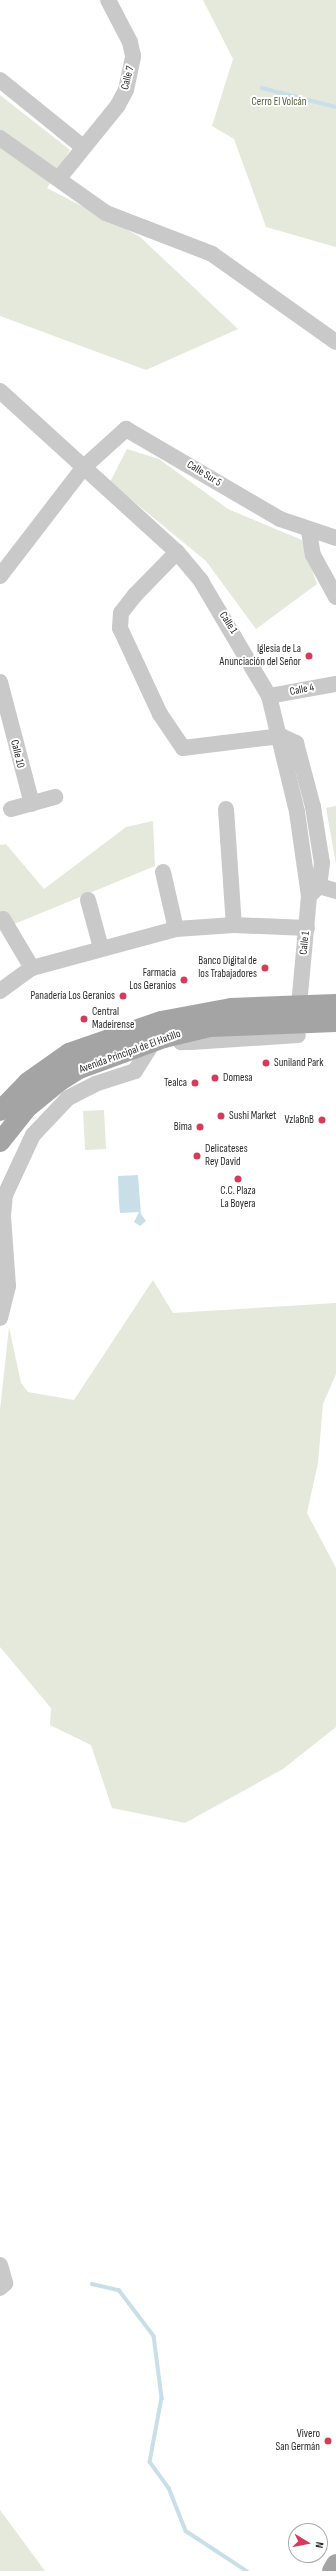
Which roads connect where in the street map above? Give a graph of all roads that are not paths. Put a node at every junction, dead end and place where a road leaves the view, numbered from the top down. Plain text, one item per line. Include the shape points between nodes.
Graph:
1 (108, 0) edge
2 (0, 80) edge
3 (0, 138) edge
4 (83, 147) junction
5 (60, 177) junction
6 (336, 342) edge
7 (0, 391) edge
8 (84, 467) junction
9 (309, 531) junction
10 (336, 538) edge
11 (177, 552) junction
12 (0, 576) edge
13 (336, 597) edge
14 (0, 682) edge
15 (336, 684) edge
16 (269, 696) junction
17 (281, 736) junction
18 (55, 797) dead end
19 (32, 804) junction
20 (11, 809) dead end
21 (226, 809) dead end
22 (163, 872) dead end
23 (314, 891) junction
24 (336, 891) edge
25 (88, 900) dead end
26 (3, 919) dead end
27 (234, 925) junction
28 (307, 928) junction
29 (176, 929) junction
30 (101, 948) junction
31 (32, 968) junction
32 (0, 991) edge
33 (336, 1004) edge
34 (298, 1021) junction
35 (336, 1022) edge
36 (153, 1042) junction
37 (4, 1116) edge
38 (0, 1142) edge
39 (0, 1318) edge
40 (0, 2265) edge
41 (0, 2288) edge
42 (336, 2564) edge
43 (332, 2571) edge

1 - 4 street, Calle 7 via 130,42 131,70 118,105
2 - 4 street
3 - 5 street
4 - 5 street, Calle 7
5 - 6 street via 106,213 212,254
7 - 8 street, Calle 1
8 - 9 street, Calle Sur 5 via 126,429 252,503
8 - 11 street, Calle 1
8 - 12 street
9 - 10 street, Calle Sur 5
9 - 13 street via 313,555
11 - 16 street, Calle 1 via 201,581
11 - 17 street via 121,613 120,628 160,714 183,748
14 - 19 street, Calle 10
15 - 16 street, Calle 4
16 - 17 street, Calle 1
17 - 23 street, Calle 1
18 - 19 street
19 - 20 street
21 - 27 street
22 - 29 street
23 - 24 street
23 - 28 street, Calle 1
25 - 30 street
26 - 31 street
27 - 28 street
27 - 29 street
28 - 34 street, Calle 1
29 - 30 street
30 - 31 street
31 - 32 street
33 - 34 main road, Avenida Principal de El Hatillo
34 - 35 main road, Avenida Principal de El Hatillo
34 - 36 main road, Avenida Principal de El Hatillo via 210,1027
34 - 37 main road, Avenida Principal de El Hatillo via 209,1011 112,1037 54,1062
36 - 37 main road, Avenida Principal de El Hatillo via 80,1069
36 - 39 street via 135,1071 95,1084 68,1098 33,1135 6,1195 3,1216 8,1286
37 - 38 main road, Avenida Principal de El Hatillo
40 - 41 street via 5,2283
42 - 43 main road

